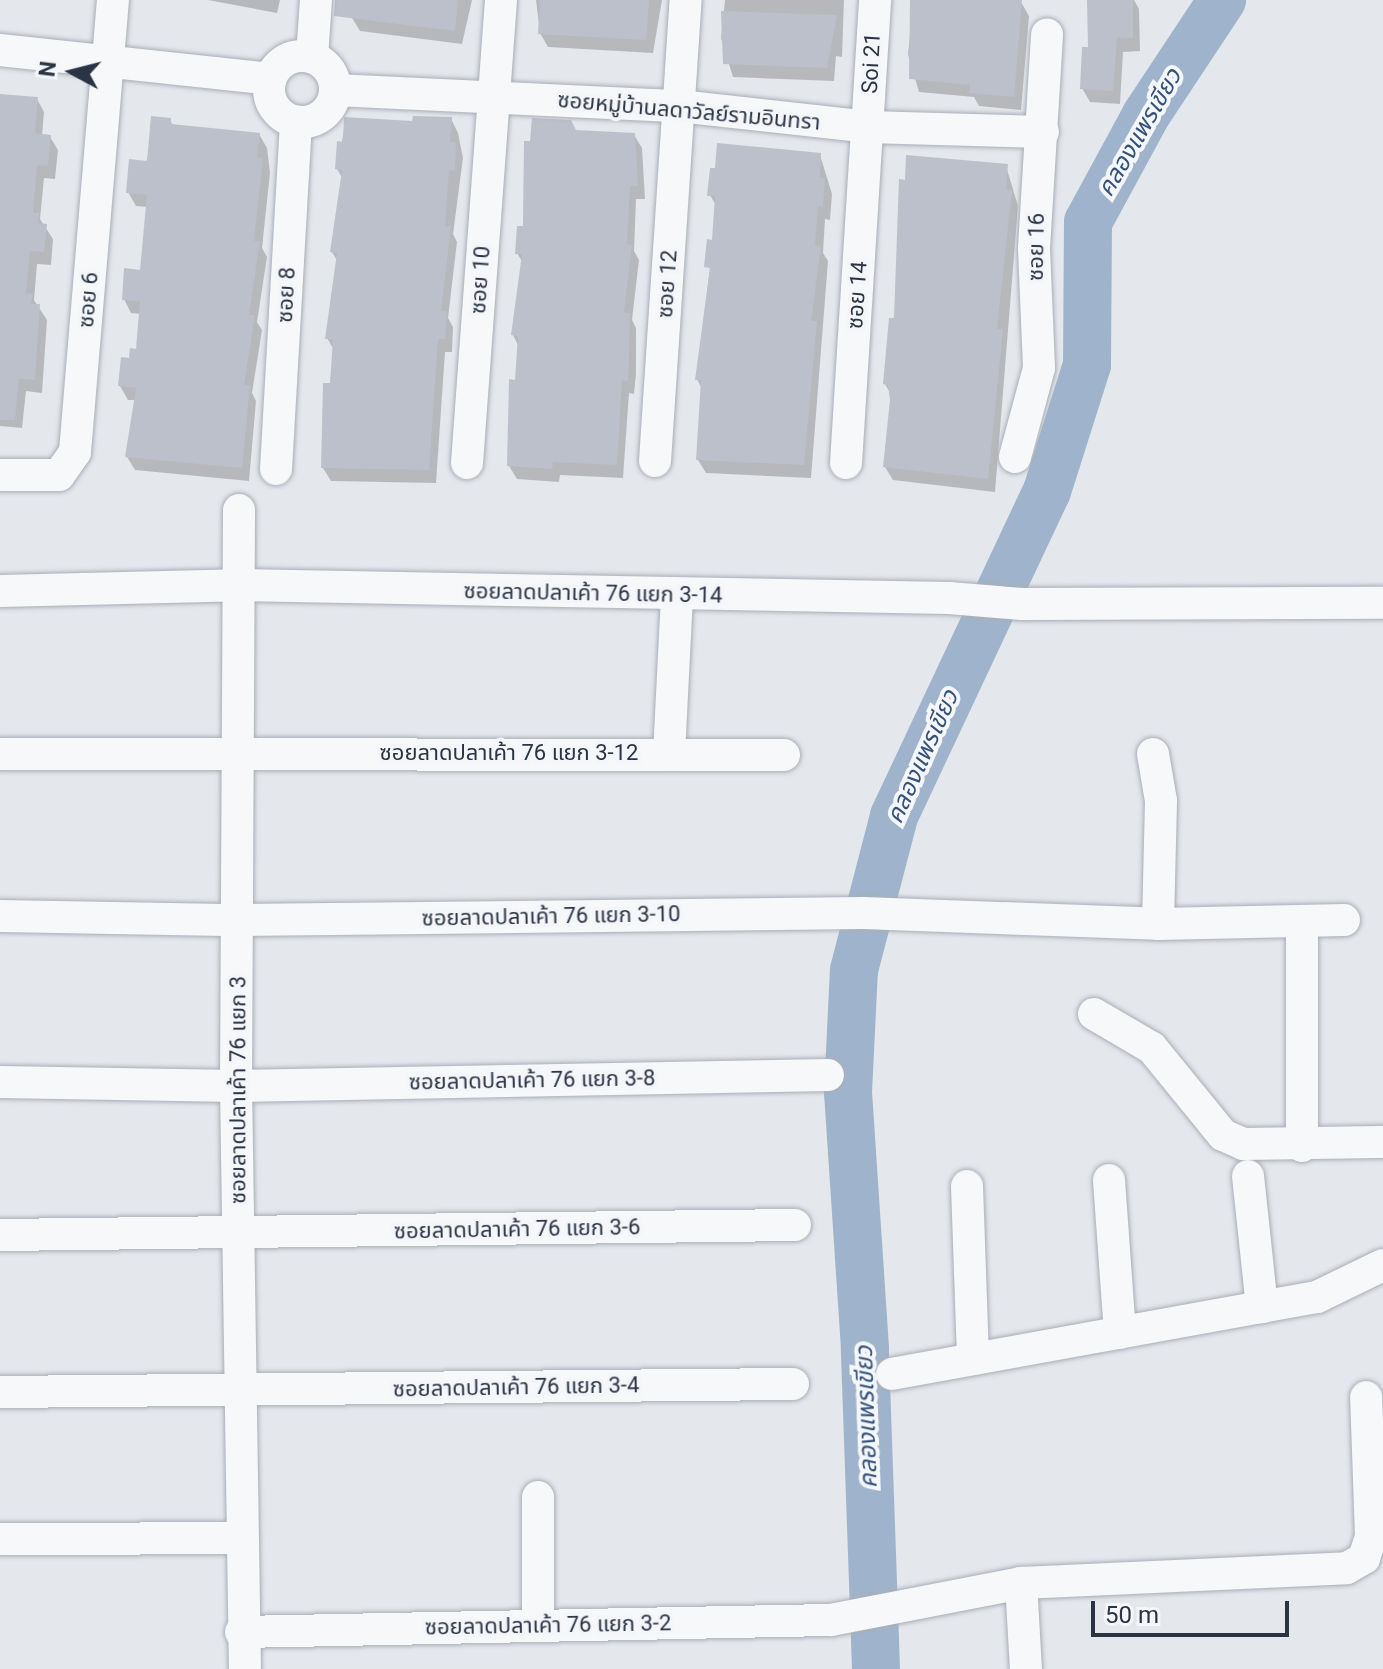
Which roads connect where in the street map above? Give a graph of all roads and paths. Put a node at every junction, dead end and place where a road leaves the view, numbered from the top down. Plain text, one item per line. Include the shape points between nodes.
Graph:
1 (113, 0) edge
2 (316, 0) edge
3 (501, 0) edge
4 (686, 0) edge
5 (875, 0) edge
6 (1047, 34) dead end
7 (0, 50) edge
8 (312, 57) junction
9 (107, 59) junction
10 (270, 79) junction
11 (335, 90) junction
12 (493, 97) junction
13 (679, 106) junction
14 (296, 122) junction
15 (868, 127) junction
16 (1043, 132) junction
17 (1015, 457) dead end
18 (655, 461) dead end
19 (467, 463) dead end
20 (846, 463) dead end
21 (276, 469) dead end
22 (0, 475) edge
23 (239, 510) dead end
24 (238, 585) junction
25 (0, 591) edge
26 (677, 595) junction
27 (1383, 603) edge
28 (235, 752) junction
29 (0, 754) edge
30 (669, 754) junction
31 (1153, 754) dead end
32 (784, 755) dead end
33 (0, 916) edge
34 (239, 920) junction
35 (1344, 920) dead end
36 (1158, 924) junction
37 (1302, 938) dead end
38 (1094, 1014) dead end
39 (828, 1075) dead end
40 (0, 1082) edge
41 (236, 1086) junction
42 (1383, 1142) edge
43 (1302, 1146) junction
44 (1248, 1176) dead end
45 (1109, 1180) dead end
46 (967, 1186) dead end
47 (795, 1225) dead end
48 (239, 1233) junction
49 (0, 1235) edge
50 (1383, 1265) edge
51 (1262, 1307) junction
52 (1120, 1333) junction
53 (973, 1359) junction
54 (892, 1374) dead end
55 (793, 1384) dead end
56 (238, 1389) junction
57 (0, 1392) edge
58 (1366, 1397) dead end
59 (538, 1497) dead end
60 (241, 1538) junction
61 (0, 1539) edge
62 (1021, 1583) junction
63 (538, 1625) junction
64 (241, 1632) junction
65 (245, 1669) edge
66 (1026, 1669) edge

1 - 9 street
2 - 8 street
3 - 12 street, ซอย 10
4 - 13 street, ซอย 12
5 - 15 street, Soi 21
6 - 16 street, ซอย 16
7 - 9 street
8 - 10 street via 291,57
8 - 11 street via 329,69
9 - 10 street
9 - 22 street, ซอย 6 via 75,452 69,468 59,475
10 - 14 street via 277,111
11 - 12 street, ซอยหมู่บ้านลดาวัลย์รามอินทรา
11 - 14 street via 327,111
12 - 13 street, ซอยหมู่บ้านลดาวัลย์รามอินทรา
12 - 19 street, ซอย 10
13 - 15 street, ซอยหมู่บ้านลดาวัลย์รามอินทรา
13 - 18 street, ซอย 12
14 - 21 street, ซอย 8
15 - 16 street, ซอยหมู่บ้านลดาวัลย์รามอินทรา
15 - 20 street, ซอย 14
16 - 17 street, ซอย 16 via 1034,248 1039,368
23 - 24 street, ซอยลาดปลาเค้า 76 แยก 3
24 - 25 street, ซอยลาดปลาเค้า 76 แยก 3-14
24 - 26 street, ซอยลาดปลาเค้า 76 แยก 3-14
24 - 28 street, ซอยลาดปลาเค้า 76 แยก 3
26 - 27 street, ซอยลาดปลาเค้า 76 แยก 3-14 via 949,598 1022,604
26 - 30 street
28 - 29 street, ซอยลาดปลาเค้า 76 แยก 3-12
28 - 30 street, ซอยลาดปลาเค้า 76 แยก 3-12
28 - 34 street, ซอยลาดปลาเค้า 76 แยก 3
30 - 32 street, ซอยลาดปลาเค้า 76 แยก 3-12
31 - 36 street via 1161,801
33 - 34 street, ซอยลาดปลาเค้า 76 แยก 3-10
34 - 36 street, ซอยลาดปลาเค้า 76 แยก 3-10 via 877,914
34 - 41 street, ซอยลาดปลาเค้า 76 แยก 3
35 - 36 street, ซอยลาดปลาเค้า 76 แยก 3-10
37 - 43 street
38 - 43 street via 1152,1048 1223,1135 1243,1144
39 - 41 street, ซอยลาดปลาเค้า 76 แยก 3-8
40 - 41 street, ซอยลาดปลาเค้า 76 แยก 3-8
41 - 48 street, ซอยลาดปลาเค้า 76 แยก 3
42 - 43 street
44 - 51 street
45 - 52 street
46 - 53 street
47 - 48 street, ซอยลาดปลาเค้า 76 แยก 3-6
48 - 49 street, ซอยลาดปลาเค้า 76 แยก 3-6
48 - 56 street, ซอยลาดปลาเค้า 76 แยก 3
50 - 51 street via 1341,1289
51 - 52 street
52 - 53 street
53 - 54 street
55 - 56 street, ซอยลาดปลาเค้า 76 แยก 3-4
56 - 57 street, ซอยลาดปลาเค้า 76 แยก 3-4
56 - 60 street, ซอยลาดปลาเค้า 76 แยก 3
58 - 62 street, ซอยลาดปลาเค้า 76 แยก 3-2 via 1371,1537 1364,1558 1347,1568
59 - 63 street
60 - 61 street
60 - 64 street, ซอยลาดปลาเค้า 76 แยก 3
62 - 63 street, ซอยลาดปลาเค้า 76 แยก 3-2 via 971,1589 855,1618
62 - 66 street
63 - 64 street, ซอยลาดปลาเค้า 76 แยก 3-2
64 - 65 street, ซอยลาดปลาเค้า 76 แยก 3

